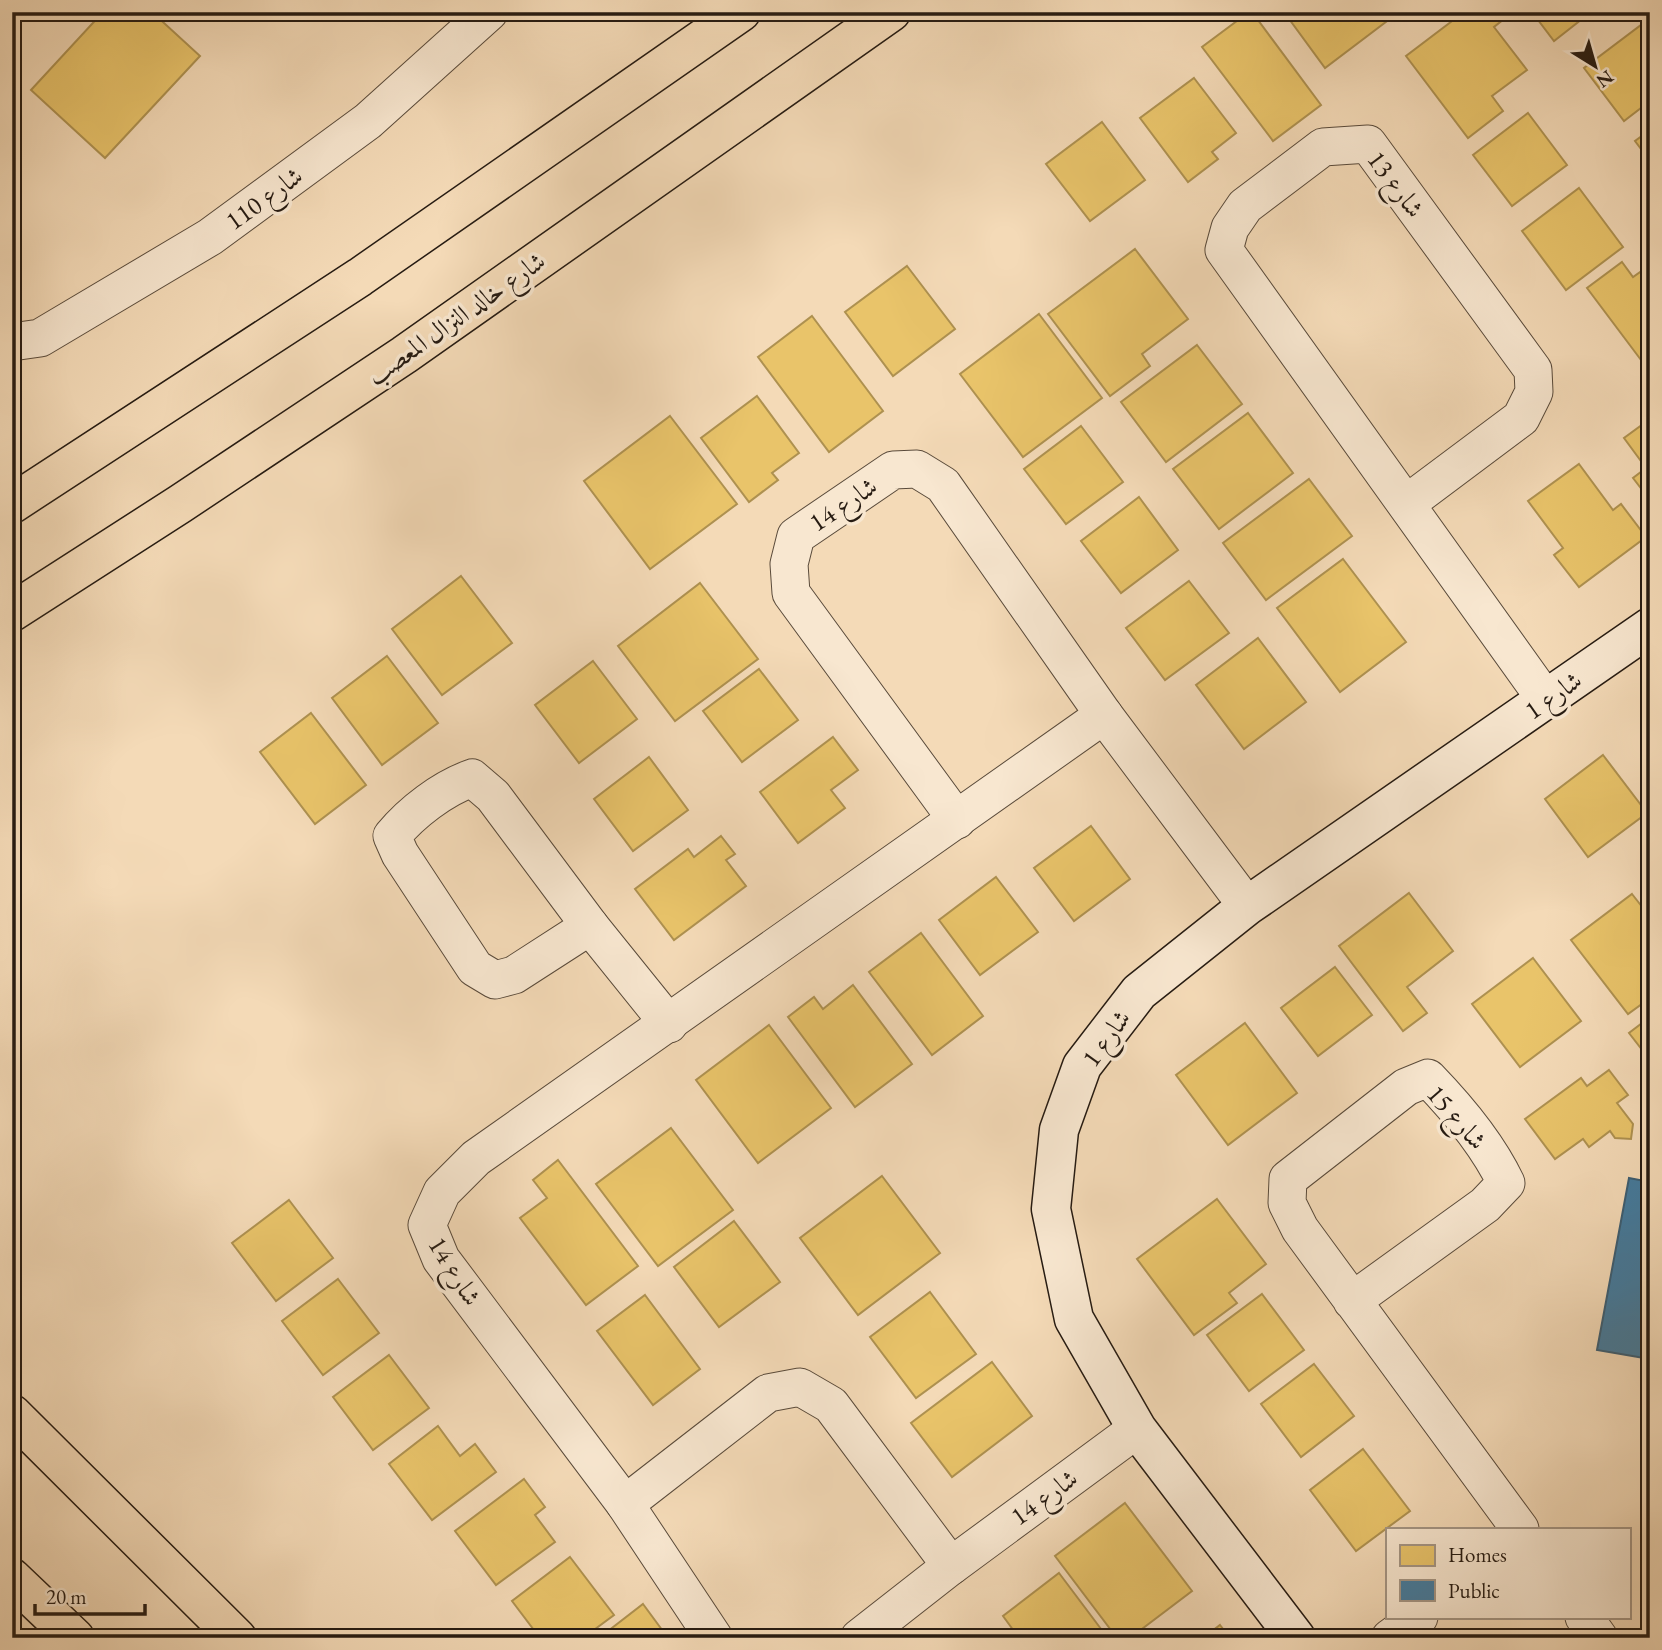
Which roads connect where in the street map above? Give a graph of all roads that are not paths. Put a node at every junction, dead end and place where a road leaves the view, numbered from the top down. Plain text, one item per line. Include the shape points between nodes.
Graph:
1 (489, 12) edge
2 (741, 12) edge
3 (891, 12) edge
4 (12, 342) edge
5 (12, 504) edge
6 (1406, 504) junction
7 (12, 612) edge
8 (1650, 627) edge
9 (1546, 700) junction
10 (1104, 715) junction
11 (957, 820) junction
12 (1247, 906) junction
13 (590, 926) junction
14 (669, 1024) junction
15 (1352, 1301) junction
16 (12, 1400) edge
17 (12, 1414) edge
18 (1137, 1429) junction
19 (67, 1466) junction
20 (625, 1504) junction
21 (1519, 1528) edge
22 (951, 1566) junction
23 (12, 1578) edge
24 (1418, 1618) edge
25 (1585, 1618) edge
26 (75, 1638) edge
27 (237, 1638) edge
28 (714, 1638) edge
29 (859, 1638) edge
30 (1296, 1638) edge
31 (1390, 1638) edge
32 (1599, 1638) edge

1 - 4 street, شارع 110 via 368,121 210,237 40,338
2 - 5 main road via 360,277
3 - 7 main road, شارع خالد النزال المعصب via 404,355
6 - 6 street, شارع 13 via 1224,250 1230,228 1245,206 1323,147 1368,144 1533,370 1534,391 1521,418
6 - 9 street, شارع 13
8 - 9 street, شارع 1
9 - 12 street, شارع 1
10 - 11 street, شارع 14
10 - 11 street, شارع 14 via 943,485 917,469 893,470 796,536 789,564 791,593
10 - 12 street, شارع 14
11 - 14 street, شارع 14
12 - 18 street, شارع 1 via 1139,992 1082,1066 1059,1130 1051,1209 1074,1319
13 - 13 street via 493,796 471,778 453,786 392,836 475,968 495,980 513,975
13 - 14 street
14 - 20 street, شارع 14 via 475,1158 442,1192 427,1225 441,1259
15 - 15 street, شارع 15 via 1485,1205 1506,1184 1496,1162 1428,1078 1406,1087 1288,1179 1287,1203 1300,1229
15 - 21 street, شارع 15
16 - 19 main road
17 - 19 main road
18 - 22 street, شارع 14
18 - 30 street, شارع 1
19 - 27 main road
20 - 22 street via 768,1393 800,1387 831,1405
20 - 28 street, شارع 14
22 - 29 street, شارع 14
23 - 26 main road
24 - 31 street
25 - 32 street

